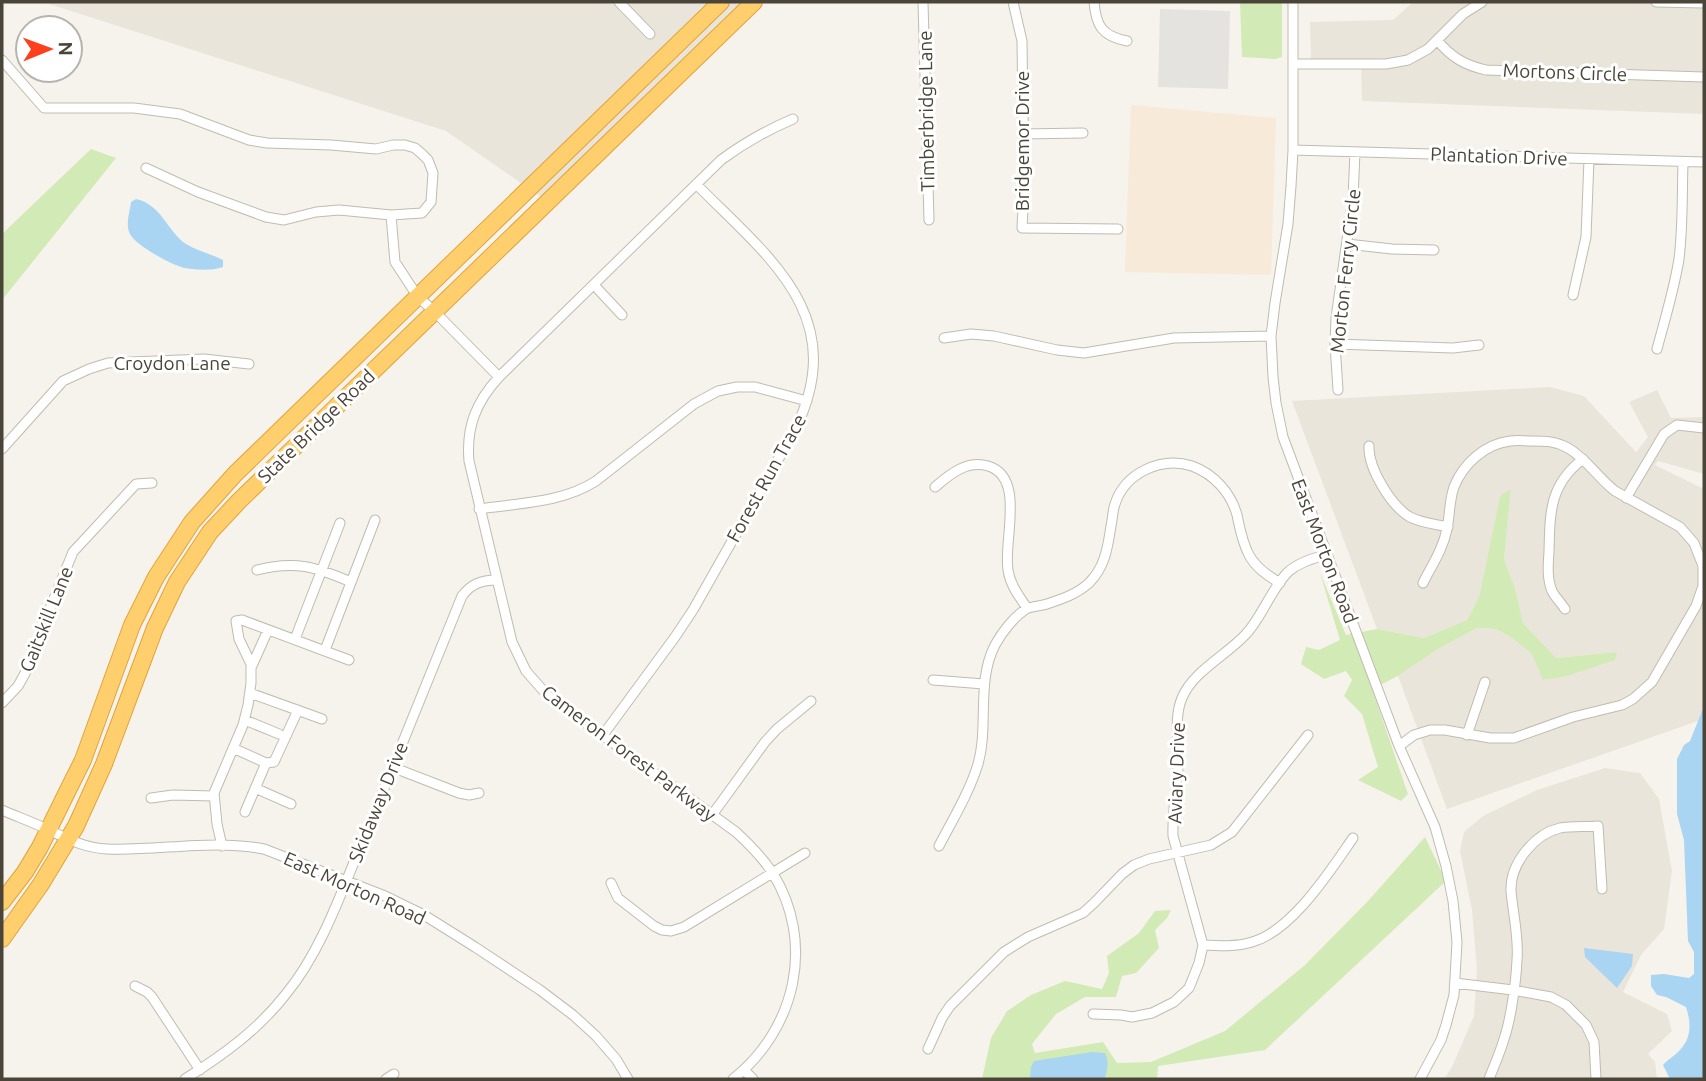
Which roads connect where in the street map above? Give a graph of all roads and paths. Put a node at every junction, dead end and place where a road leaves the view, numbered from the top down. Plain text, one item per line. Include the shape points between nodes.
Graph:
1 (619, 2) edge
2 (721, 2) edge
3 (754, 2) edge
4 (923, 2) edge
5 (1013, 2) edge
6 (1094, 2) edge
7 (1293, 2) edge
8 (1482, 2) edge
9 (1656, 2) edge
10 (1704, 3) edge
11 (650, 34) dead end
12 (1437, 40) junction
13 (1127, 41) dead end
14 (2, 60) edge
15 (1294, 64) junction
16 (1704, 77) edge
17 (793, 119) dead end
18 (1083, 133) dead end
19 (1023, 134) junction
20 (1293, 150) junction
21 (1355, 152) junction
22 (1589, 159) junction
23 (1683, 162) junction
24 (1704, 162) edge
25 (146, 168) dead end
26 (696, 184) junction
27 (391, 215) junction
28 (929, 219) dead end
29 (1118, 229) dead end
30 (1347, 244) junction
31 (1434, 250) dead end
32 (594, 285) junction
33 (415, 293) junction
34 (1573, 295) dead end
35 (434, 311) junction
36 (622, 315) dead end
37 (1271, 336) junction
38 (944, 338) dead end
39 (1335, 344) junction
40 (1479, 345) dead end
41 (1657, 349) dead end
42 (250, 364) dead end
43 (499, 377) junction
44 (1338, 390) dead end
45 (807, 401) junction
46 (1704, 428) edge
47 (1369, 446) dead end
48 (2, 449) edge
49 (1583, 459) junction
50 (152, 483) dead end
51 (935, 487) dead end
52 (1626, 498) junction
53 (480, 509) junction
54 (375, 520) dead end
55 (341, 523) dead end
56 (1448, 527) junction
57 (1326, 555) junction
58 (323, 569) junction
59 (257, 570) dead end
60 (496, 580) junction
61 (351, 582) junction
62 (1280, 583) junction
63 (1423, 583) dead end
64 (1027, 608) junction
65 (1564, 609) dead end
66 (268, 629) junction
67 (295, 639) junction
68 (325, 650) junction
69 (349, 660) dead end
70 (251, 670) junction
71 (933, 680) dead end
72 (1485, 682) dead end
73 (984, 684) junction
74 (250, 693) junction
75 (811, 701) dead end
76 (2, 703) edge
77 (298, 710) junction
78 (322, 719) dead end
79 (244, 720) junction
80 (279, 734) dead end
81 (603, 735) junction
82 (1308, 735) dead end
83 (1467, 735) junction
84 (1399, 746) junction
85 (233, 748) junction
86 (266, 763) junction
87 (393, 767) junction
88 (256, 788) junction
89 (479, 793) dead end
90 (214, 796) junction
91 (151, 798) dead end
92 (290, 804) dead end
93 (2, 810) edge
94 (245, 812) dead end
95 (712, 814) junction
96 (50, 830) junction
97 (1353, 838) dead end
98 (69, 840) junction
99 (222, 846) junction
100 (939, 846) dead end
101 (805, 853) dead end
102 (1177, 853) junction
103 (772, 873) junction
104 (345, 882) junction
105 (611, 883) dead end
106 (1602, 889) dead end
107 (2, 902) edge
108 (2, 939) edge
109 (1203, 946) junction
110 (1455, 983) junction
111 (135, 986) dead end
112 (1513, 990) junction
113 (1093, 1014) dead end
114 (929, 1049) dead end
115 (200, 1070) junction
116 (744, 1070) junction
117 (185, 1079) edge
118 (628, 1079) edge
119 (733, 1079) edge
120 (753, 1079) edge
121 (1420, 1079) edge
122 (1489, 1079) edge
123 (1596, 1079) edge

1 - 11 street
2 - 33 highway, State Bridge Road via 467,249
3 - 35 highway, State Bridge Road
4 - 28 street, Timberbridge Lane
5 - 19 street, Bridgemor Drive via 1022,41
6 - 13 street via 1100,26 1115,39
7 - 15 street, East Morton Road
8 - 12 street
9 - 10 street
12 - 15 street via 1419,54 1397,62
12 - 16 street, Mortons Circle via 1458,61 1486,70
14 - 27 street via 44,108 134,108 180,114 267,143 415,148 428,160 433,173 431,202 422,213
15 - 20 street, East Morton Road
17 - 26 street, Cameron Forest Parkway via 742,145
18 - 19 street
19 - 29 street, Bridgemor Drive via 1022,228
20 - 21 street, Plantation Drive
20 - 37 street, East Morton Road via 1288,224
21 - 22 street, Plantation Drive
21 - 30 street, Morton Ferry Circle
22 - 23 street, Plantation Drive
22 - 34 street via 1586,237
23 - 24 street, Plantation Drive
23 - 41 street via 1679,259
25 - 27 street via 266,217 284,220 339,209
26 - 32 street, Cameron Forest Parkway
26 - 45 street, Forest Run Trace via 786,270 811,335 813,369
27 - 33 street via 395,262
30 - 31 street
30 - 39 street, Morton Ferry Circle
32 - 36 street
32 - 43 street, Cameron Forest Parkway
33 - 35 street
33 - 96 highway, State Bridge Road via 192,522 132,625 83,760
35 - 43 street
35 - 98 highway, State Bridge Road via 211,532 163,609 108,754
37 - 38 street via 1174,338 1084,353 994,336
37 - 57 street, East Morton Road via 1273,386 1283,438
39 - 40 street
39 - 44 street, Morton Ferry Circle
42 - 48 street, Croydon Lane via 204,359 108,363 89,369 64,381
43 - 53 street, Cameron Forest Parkway via 479,402 469,433 468,461
45 - 53 street via 755,387 718,391 694,404 583,489
45 - 81 street, Forest Run Trace via 693,610
46 - 52 street via 1677,425 1664,434
47 - 56 street via 1371,465 1398,508 1417,520
49 - 52 street via 1605,484
49 - 56 street via 1556,442 1511,441 1490,448 1471,461 1457,480
49 - 65 street via 1561,481 1550,513 1548,575
50 - 76 street, Gaitskill Lane via 136,484 73,552 29,666
51 - 64 street via 971,465 991,467 1007,481 1008,572
52 - 83 street via 1680,527 1694,543 1703,566 1696,606 1652,682 1622,705 1514,738
53 - 60 street, Cameron Forest Parkway
54 - 61 street
55 - 58 street
56 - 63 street
57 - 62 street, Aviary Drive via 1312,558
57 - 84 street, East Morton Road
58 - 59 street via 290,565
58 - 61 street
58 - 67 street
60 - 81 street, Cameron Forest Parkway via 512,642 526,671 547,695
60 - 87 street, Skidaway Drive via 476,583 462,596
61 - 68 street
62 - 64 street via 1249,555 1234,505 1221,485 1195,467 1167,463 1143,470 1123,488 1115,504 1104,562 1096,575 1075,593
62 - 102 street, Aviary Drive via 1248,632 1195,678 1182,699 1172,817
64 - 73 street via 995,645
66 - 67 street
66 - 70 street
66 - 70 street via 237,620
67 - 68 street
68 - 69 street
70 - 74 street
71 - 73 street
72 - 83 street
73 - 100 street via 978,765
74 - 77 street
74 - 79 street
75 - 95 street via 765,741
77 - 78 street
77 - 86 street via 276,759
79 - 80 street
79 - 85 street
81 - 95 street, Cameron Forest Parkway
82 - 102 street via 1232,832 1211,845
83 - 84 street via 1430,730
84 - 110 street, East Morton Road via 1435,827 1446,866 1456,935
85 - 86 street
85 - 90 street
86 - 88 street
87 - 89 street via 458,793
87 - 104 street, Skidaway Drive
88 - 92 street
88 - 94 street
90 - 91 street
90 - 99 street
93 - 96 street, East Morton Road
95 - 103 street, Cameron Forest Parkway via 748,842
96 - 98 street, East Morton Road
96 - 107 highway, State Bridge Road
97 - 109 street via 1304,905 1270,935 1230,946
98 - 99 street, East Morton Road via 106,849
98 - 108 highway, State Bridge Road
99 - 104 street, East Morton Road via 264,849
101 - 103 street
102 - 109 street, Aviary Drive
102 - 114 street via 1134,865 1083,913 1004,952 950,1006
103 - 105 street via 671,931 654,926 618,898
103 - 116 street, Cameron Forest Parkway via 793,924 794,977 777,1028
104 - 115 street, Skidaway Drive via 316,948 288,993 249,1034
104 - 118 street, East Morton Road via 424,915 509,968 596,1036
106 - 112 street via 1598,826 1562,828 1531,845 1512,876 1518,957
109 - 113 street via 1189,988 1174,1002 1132,1017
110 - 112 street
110 - 121 street, East Morton Road via 1446,1025
111 - 115 street via 152,997
112 - 122 street via 1505,1037
112 - 123 street via 1551,997 1586,1024 1594,1042
115 - 117 street, Skidaway Drive
116 - 119 street, Cameron Forest Parkway
116 - 120 street

